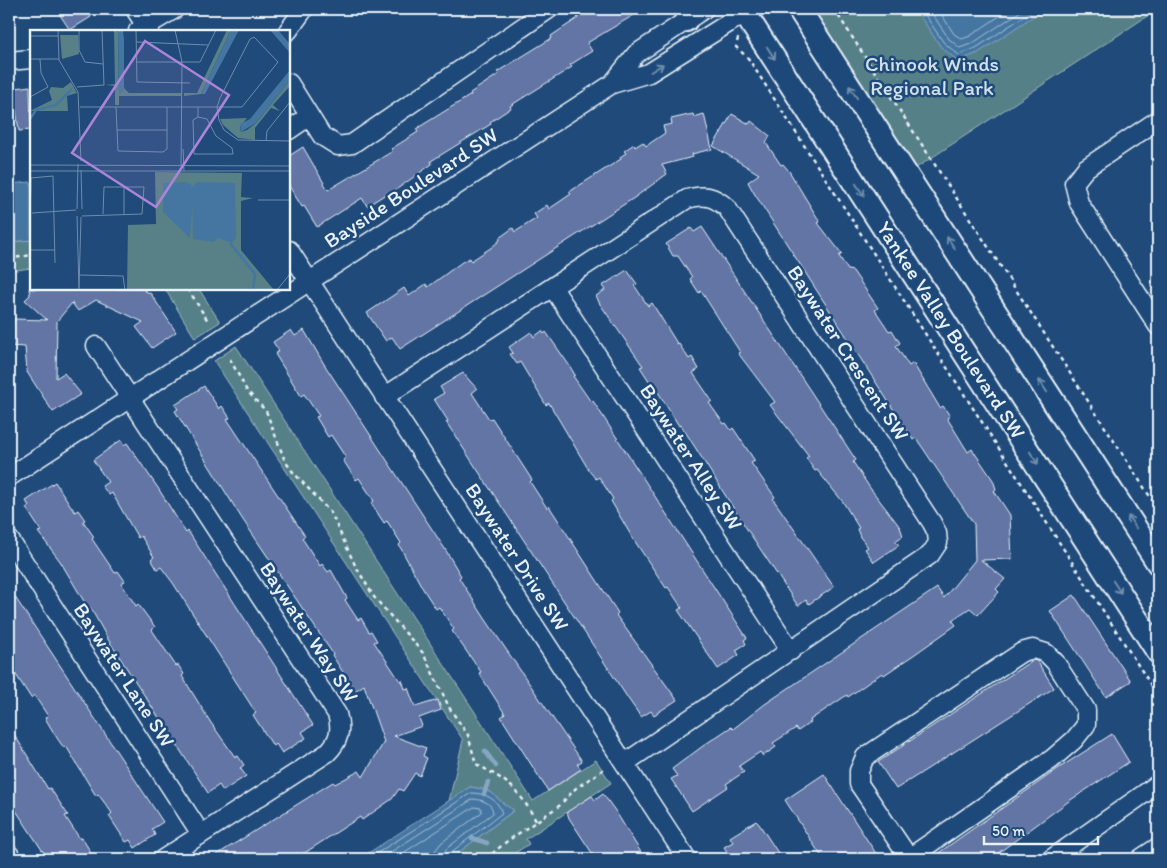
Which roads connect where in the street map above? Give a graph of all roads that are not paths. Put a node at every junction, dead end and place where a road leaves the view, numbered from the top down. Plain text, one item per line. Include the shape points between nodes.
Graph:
1 (135, 9) edge
2 (175, 9) edge
3 (304, 9) edge
4 (549, 9) edge
5 (799, 9) edge
6 (746, 10) edge
7 (694, 13) edge
8 (144, 30) edge
9 (289, 30) edge
10 (30, 59) edge
11 (9, 61) edge
12 (612, 84) junction
13 (290, 86) edge
14 (308, 117) junction
15 (1158, 120) edge
16 (290, 129) edge
17 (290, 252) edge
18 (309, 281) junction
19 (553, 288) junction
20 (1158, 326) edge
21 (96, 346) dead end
22 (384, 397) junction
23 (130, 398) junction
24 (9, 477) edge
25 (9, 539) edge
26 (1158, 563) edge
27 (791, 651) junction
28 (1158, 652) edge
29 (625, 764) junction
30 (1156, 787) edge
31 (201, 834) junction
32 (1158, 847) edge
33 (9, 854) edge
34 (12, 859) edge
35 (163, 859) edge
36 (687, 859) edge
37 (909, 859) edge
38 (1051, 859) edge
39 (1140, 859) edge

1 - 8 street
2 - 8 street
3 - 9 street
4 - 14 street via 352,144 338,146 322,136
26 -> 5 main road
12 -> 6 street, Bayside Boulevard SW via 649,73
6 -> 28 main road, Yankee Valley Boulevard SW
7 - 12 street, Bayside Boulevard SW via 636,54
10 - 11 street
12 - 18 street, Bayside Boulevard SW
13 - 14 street
14 - 16 street
15 - 20 street via 1086,168 1074,183 1079,203
17 - 18 street, Baywater Drive SW
18 - 22 street, Baywater Drive SW
18 - 23 street, Bayside Boulevard SW
19 - 22 street, Baywater Crescent SW
19 - 27 street, Baywater Alley SW
19 - 27 street, Baywater Crescent SW via 687,199 708,195 727,208 937,533 938,543 930,555
21 - 23 street, Baywater Way SW
22 - 29 street, Baywater Drive SW
23 - 24 street, Bayside Boulevard SW
23 - 31 street, Baywater Way SW via 337,714 340,724 336,745 327,753
25 - 31 street, Baywater Lane SW
27 - 29 street, Baywater Crescent SW
29 - 36 street, Baywater Drive SW
30 - 38 street
31 - 35 street, Baywater Way SW
32 - 39 street
33 - 34 street
37 - 37 street via 860,784 859,771 865,757 1022,652 1034,649 1046,653 1086,710 1086,725 1052,759

